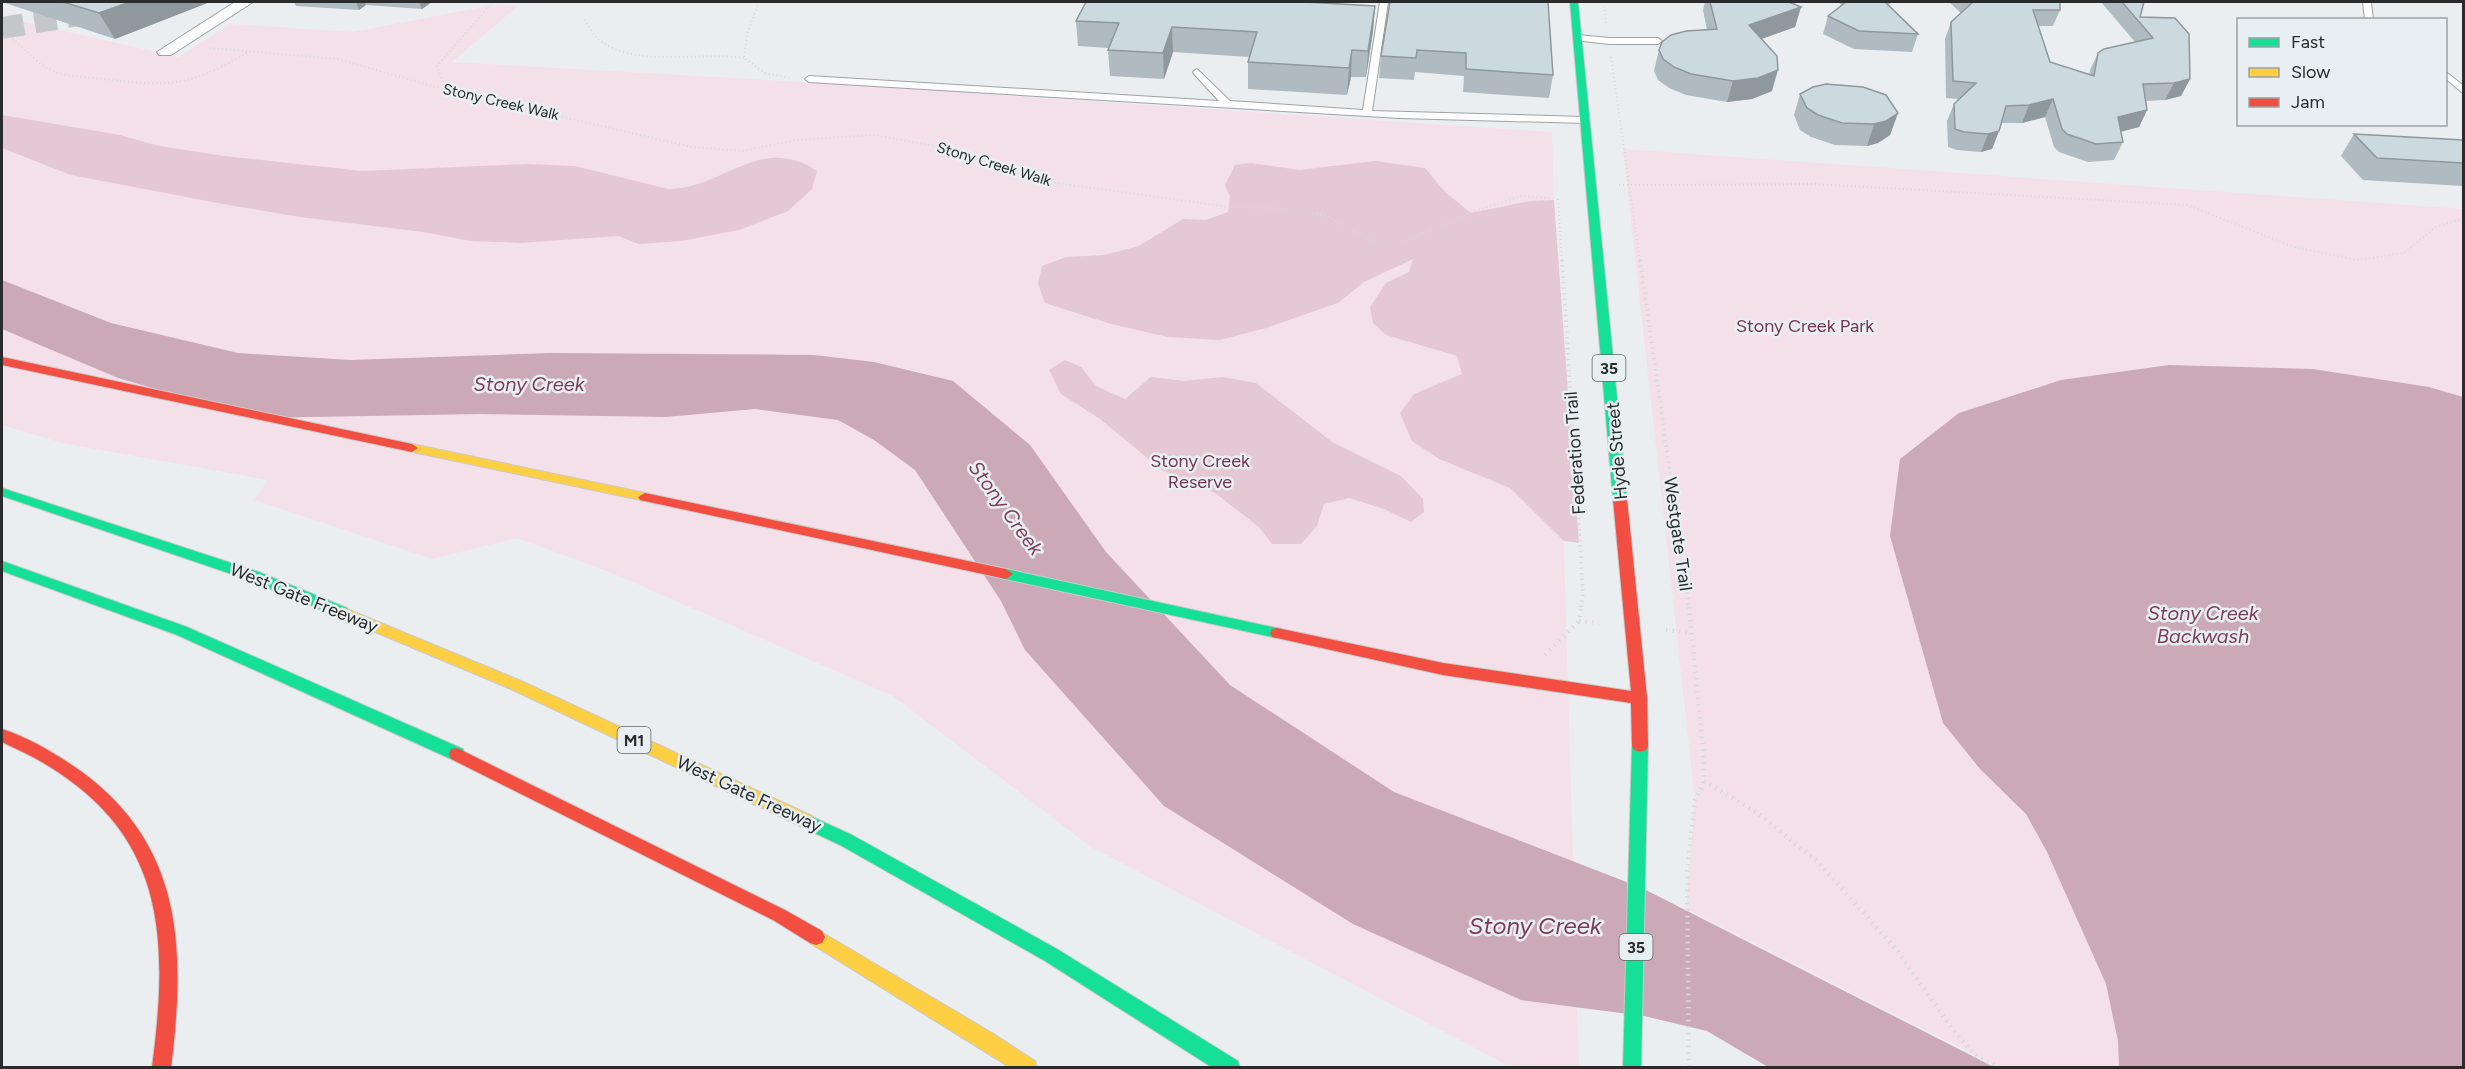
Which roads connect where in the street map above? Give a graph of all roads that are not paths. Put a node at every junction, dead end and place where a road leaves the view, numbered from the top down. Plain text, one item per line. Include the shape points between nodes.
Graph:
1 (245, 2) edge
2 (1384, 2) edge
3 (1574, 2) edge
4 (2367, 2) edge
5 (2369, 18) edge
6 (1578, 38) junction
7 (1658, 41) dead end
8 (170, 49) road end
9 (1197, 72) dead end
10 (2447, 77) edge
11 (809, 79) road end
12 (2463, 91) edge
13 (1227, 104) junction
14 (1367, 113) junction
15 (1585, 120) junction
16 (2, 361) edge
17 (2, 492) edge
18 (2, 566) edge
19 (1639, 698) junction
20 (2, 735) edge
21 (161, 1068) edge
22 (1028, 1068) edge
23 (1231, 1068) edge
24 (1632, 1068) edge

1 - 8 street
2 - 14 lane
3 - 6 main road, Hyde Street / 35
4 - 5 lane
6 - 7 lane
6 - 15 main road, Hyde Street / 35
9 - 13 lane
10 - 12 lane
11 - 13 lane
13 - 14 lane
14 - 15 lane
15 - 19 main road, Hyde Street / 35
16 - 19 main road via 1443,669
17 - 23 main road, West Gate Freeway / M1 via 254,576 516,685 846,840 1051,956
18 - 22 main road via 182,632 446,748 780,915
19 - 24 main road, Hyde Street / 35 via 1641,772
20 - 21 main road via 66,768 121,818 148,857 163,902 171,956 167,1035

